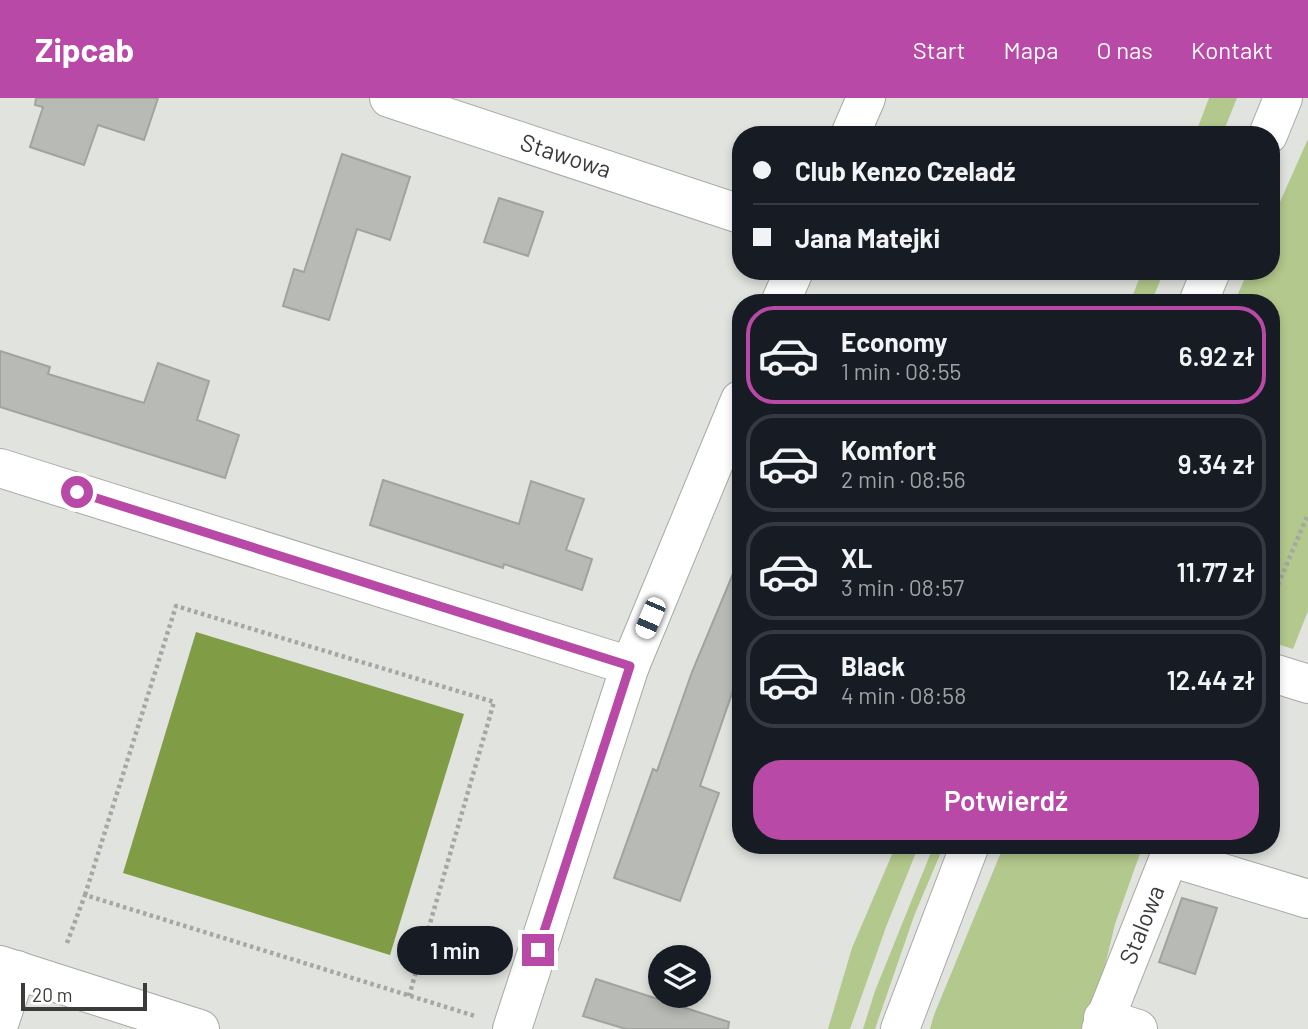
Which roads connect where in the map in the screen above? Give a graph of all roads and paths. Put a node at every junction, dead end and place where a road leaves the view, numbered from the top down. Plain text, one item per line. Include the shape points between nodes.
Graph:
1 (389, 98) edge
2 (866, 98) edge
3 (1283, 98) edge
4 (854, 126) edge
5 (1272, 126) edge
6 (732, 211) edge
7 (732, 419) edge
8 (0, 468) edge
9 (1308, 514) edge
10 (1280, 580) edge
11 (630, 666) junction
12 (1280, 675) edge
13 (1308, 684) edge
14 (968, 854) edge
15 (1171, 854) edge
16 (1180, 854) edge
17 (85, 895) junction
18 (1308, 899) edge
19 (66, 944) dead end
20 (8, 968) edge
21 (408, 996) junction
22 (1113, 1020) edge
23 (0, 1021) edge
24 (512, 1028) edge
25 (200, 1029) edge
26 (900, 1029) edge

1 - 6 street, Stawowa
2 - 4 street
3 - 5 street
7 - 11 street
8 - 11 street
9 - 10 path
11 - 24 street
12 - 13 street
14 - 26 street
15 - 22 street, Stalowa
16 - 18 street
17 - 19 path
17 - 21 path
17 - 21 path via 176,606 494,702
20 - 23 street
20 - 25 street
21 - 24 path

